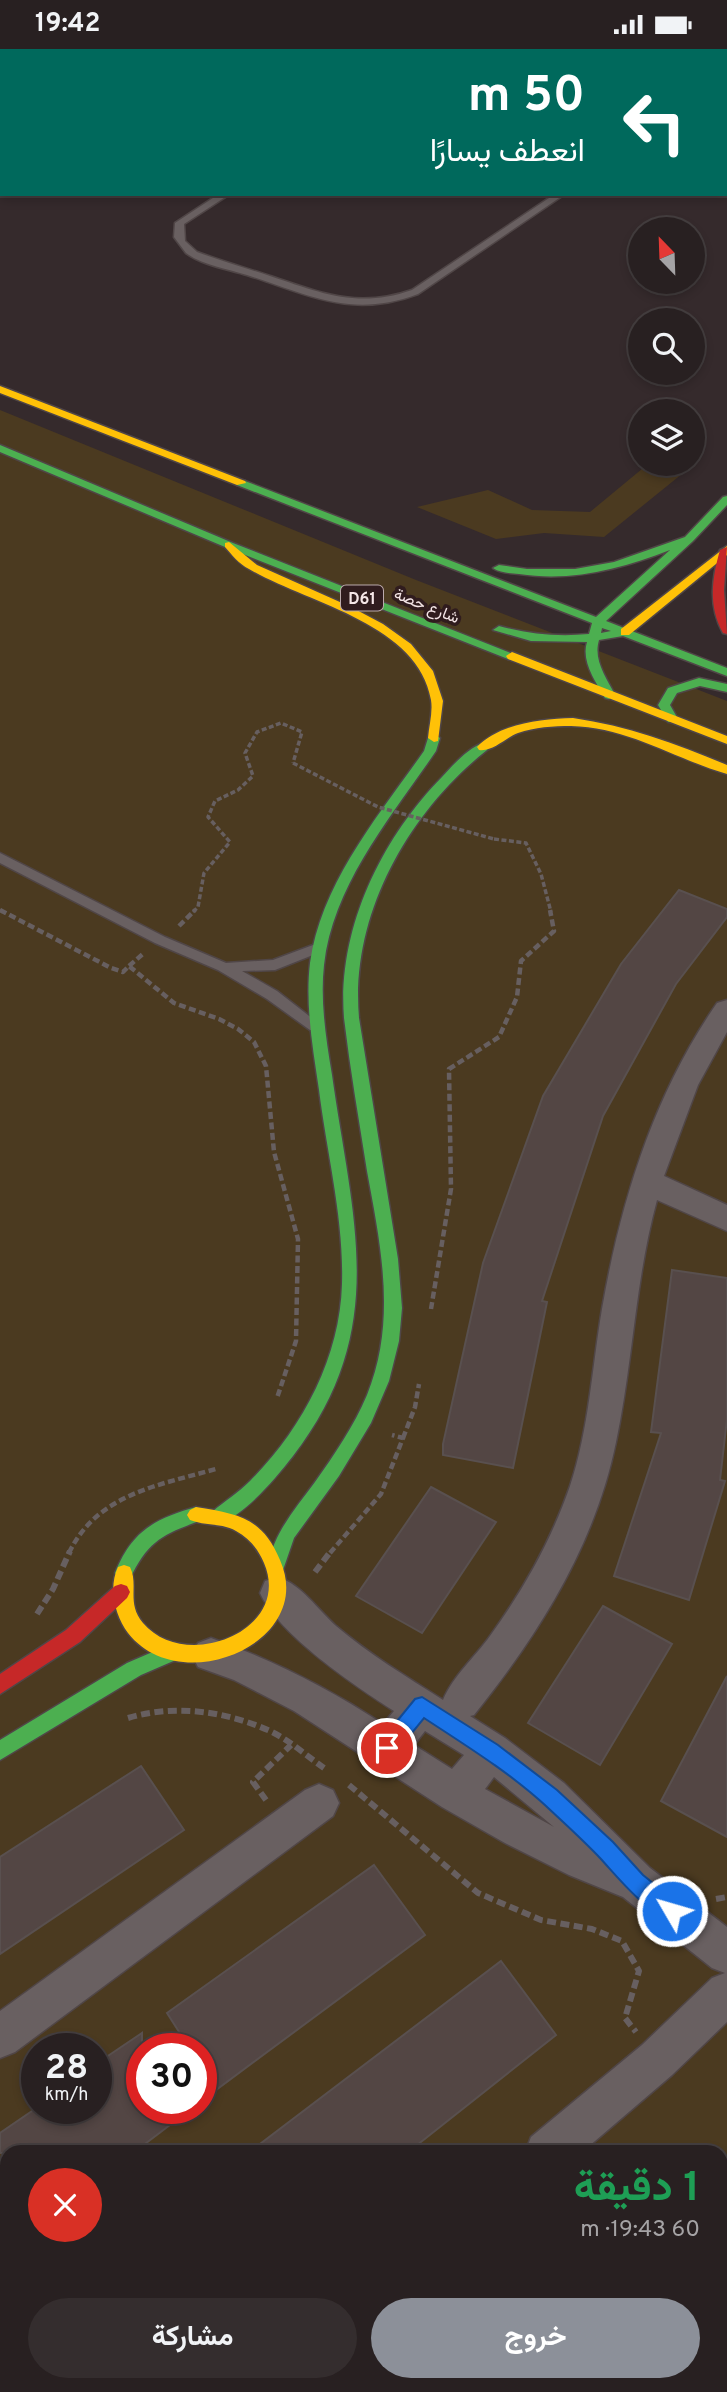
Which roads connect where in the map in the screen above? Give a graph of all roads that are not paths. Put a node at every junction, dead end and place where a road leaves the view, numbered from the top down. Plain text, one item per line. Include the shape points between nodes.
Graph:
1 (223, 196) edge
2 (558, 196) edge
3 (0, 389) edge
4 (0, 448) edge
5 (121, 499) junction
6 (727, 499) edge
7 (240, 532) dead end
8 (689, 539) junction
9 (229, 545) junction
10 (727, 549) edge
11 (435, 559) junction
12 (598, 622) junction
13 (484, 624) dead end
14 (727, 630) edge
15 (625, 632) junction
16 (589, 640) junction
17 (727, 672) edge
18 (727, 688) edge
19 (609, 695) junction
20 (672, 719) junction
21 (727, 740) edge
22 (727, 770) edge
23 (0, 857) edge
24 (320, 947) junction
25 (223, 967) junction
26 (727, 1010) edge
27 (317, 1027) junction
28 (648, 1182) junction
29 (727, 1219) edge
30 (219, 1516) junction
31 (278, 1578) junction
32 (121, 1592) junction
33 (171, 1653) junction
34 (211, 1655) junction
35 (0, 1685) edge
36 (461, 1702) dead end
37 (422, 1706) junction
38 (387, 1748) junction
39 (0, 1751) edge
40 (491, 1751) junction
41 (330, 1785) road end
42 (457, 1794) junction
43 (636, 1882) junction
44 (727, 1954) edge
45 (727, 1993) edge
46 (0, 2037) edge
47 (556, 2145) edge

1 - 2 lane via 180,223 178,240 194,254 310,293 364,305 401,299
3 - 11 street
4 - 5 street, شارع حصة / D61
5 - 7 street
5 - 9 street, شارع حصة / D61
6 - 8 street
8 - 11 street via 614,567 568,575
8 - 12 street
9 - 19 street, شارع حصة / D61
9 - 24 street via 251,566 347,608 395,636 421,662 434,691 438,722 430,751 348,873
10 - 14 street via 716,583 716,601
10 - 15 street
11 - 12 street
12 - 15 street
12 - 16 street
13 - 16 street via 548,643
15 - 16 street
15 - 17 street
16 - 19 street via 591,661
18 - 20 street via 699,682 672,691 664,705
19 - 20 street, شارع حصة / D61
20 - 21 street, شارع حصة / D61
22 - 31 street via 620,729 568,723 518,730 484,745 461,764 396,846 364,916 350,988 392,1267 391,1341 383,1380 361,1425 279,1548
23 - 25 lane via 160,940
24 - 25 lane via 275,965
24 - 27 street
25 - 27 lane
26 - 28 street via 698,1053
27 - 30 street via 344,1205 350,1285 347,1318 337,1362 293,1443 256,1486
28 - 29 street
28 - 36 street via 632,1237 589,1484 533,1605
30 - 31 street via 250,1528 261,1538 271,1550
30 - 32 street via 172,1520 151,1532 134,1549
31 - 34 street via 269,1617 254,1634
31 - 37 street via 323,1637 365,1672
32 - 33 street via 123,1608 141,1636
32 - 35 street via 73,1636
33 - 34 street
33 - 39 street via 134,1669
34 - 38 street via 282,1683
37 - 38 street
37 - 40 street
38 - 42 street
40 - 42 street
40 - 43 street via 578,1822
41 - 46 street
42 - 43 street via 538,1840
43 - 44 street
45 - 47 street

